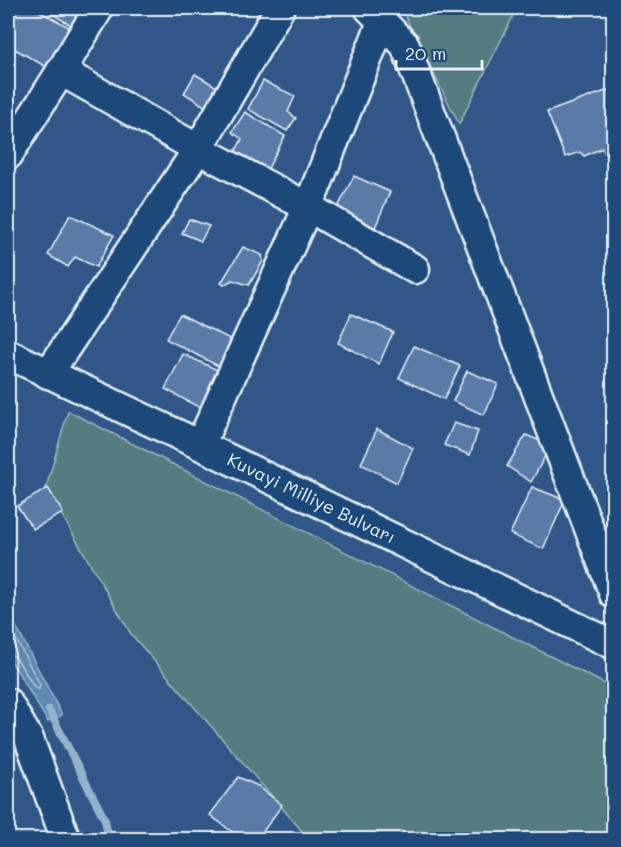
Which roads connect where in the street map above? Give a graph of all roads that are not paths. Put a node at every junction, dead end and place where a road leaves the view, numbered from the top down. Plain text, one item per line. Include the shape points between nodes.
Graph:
1 (99, 8) edge
2 (280, 8) edge
3 (376, 15) edge
4 (62, 71) junction
5 (198, 149) junction
6 (8, 155) edge
7 (308, 207) junction
8 (415, 269) dead end
9 (8, 354) edge
10 (48, 374) junction
11 (200, 445) junction
12 (614, 594) edge
13 (614, 645) edge
14 (8, 703) edge
15 (66, 840) edge

1 - 4 street
2 - 5 street
3 - 7 street
3 - 12 street via 405,45
4 - 5 street
4 - 6 street
5 - 7 street
5 - 10 street
7 - 8 street
7 - 11 street
9 - 10 street, Kuvayi Milliye Bulvarı
10 - 11 street, Kuvayi Milliye Bulvarı
11 - 13 street, Kuvayi Milliye Bulvarı
14 - 15 street via 28,739

